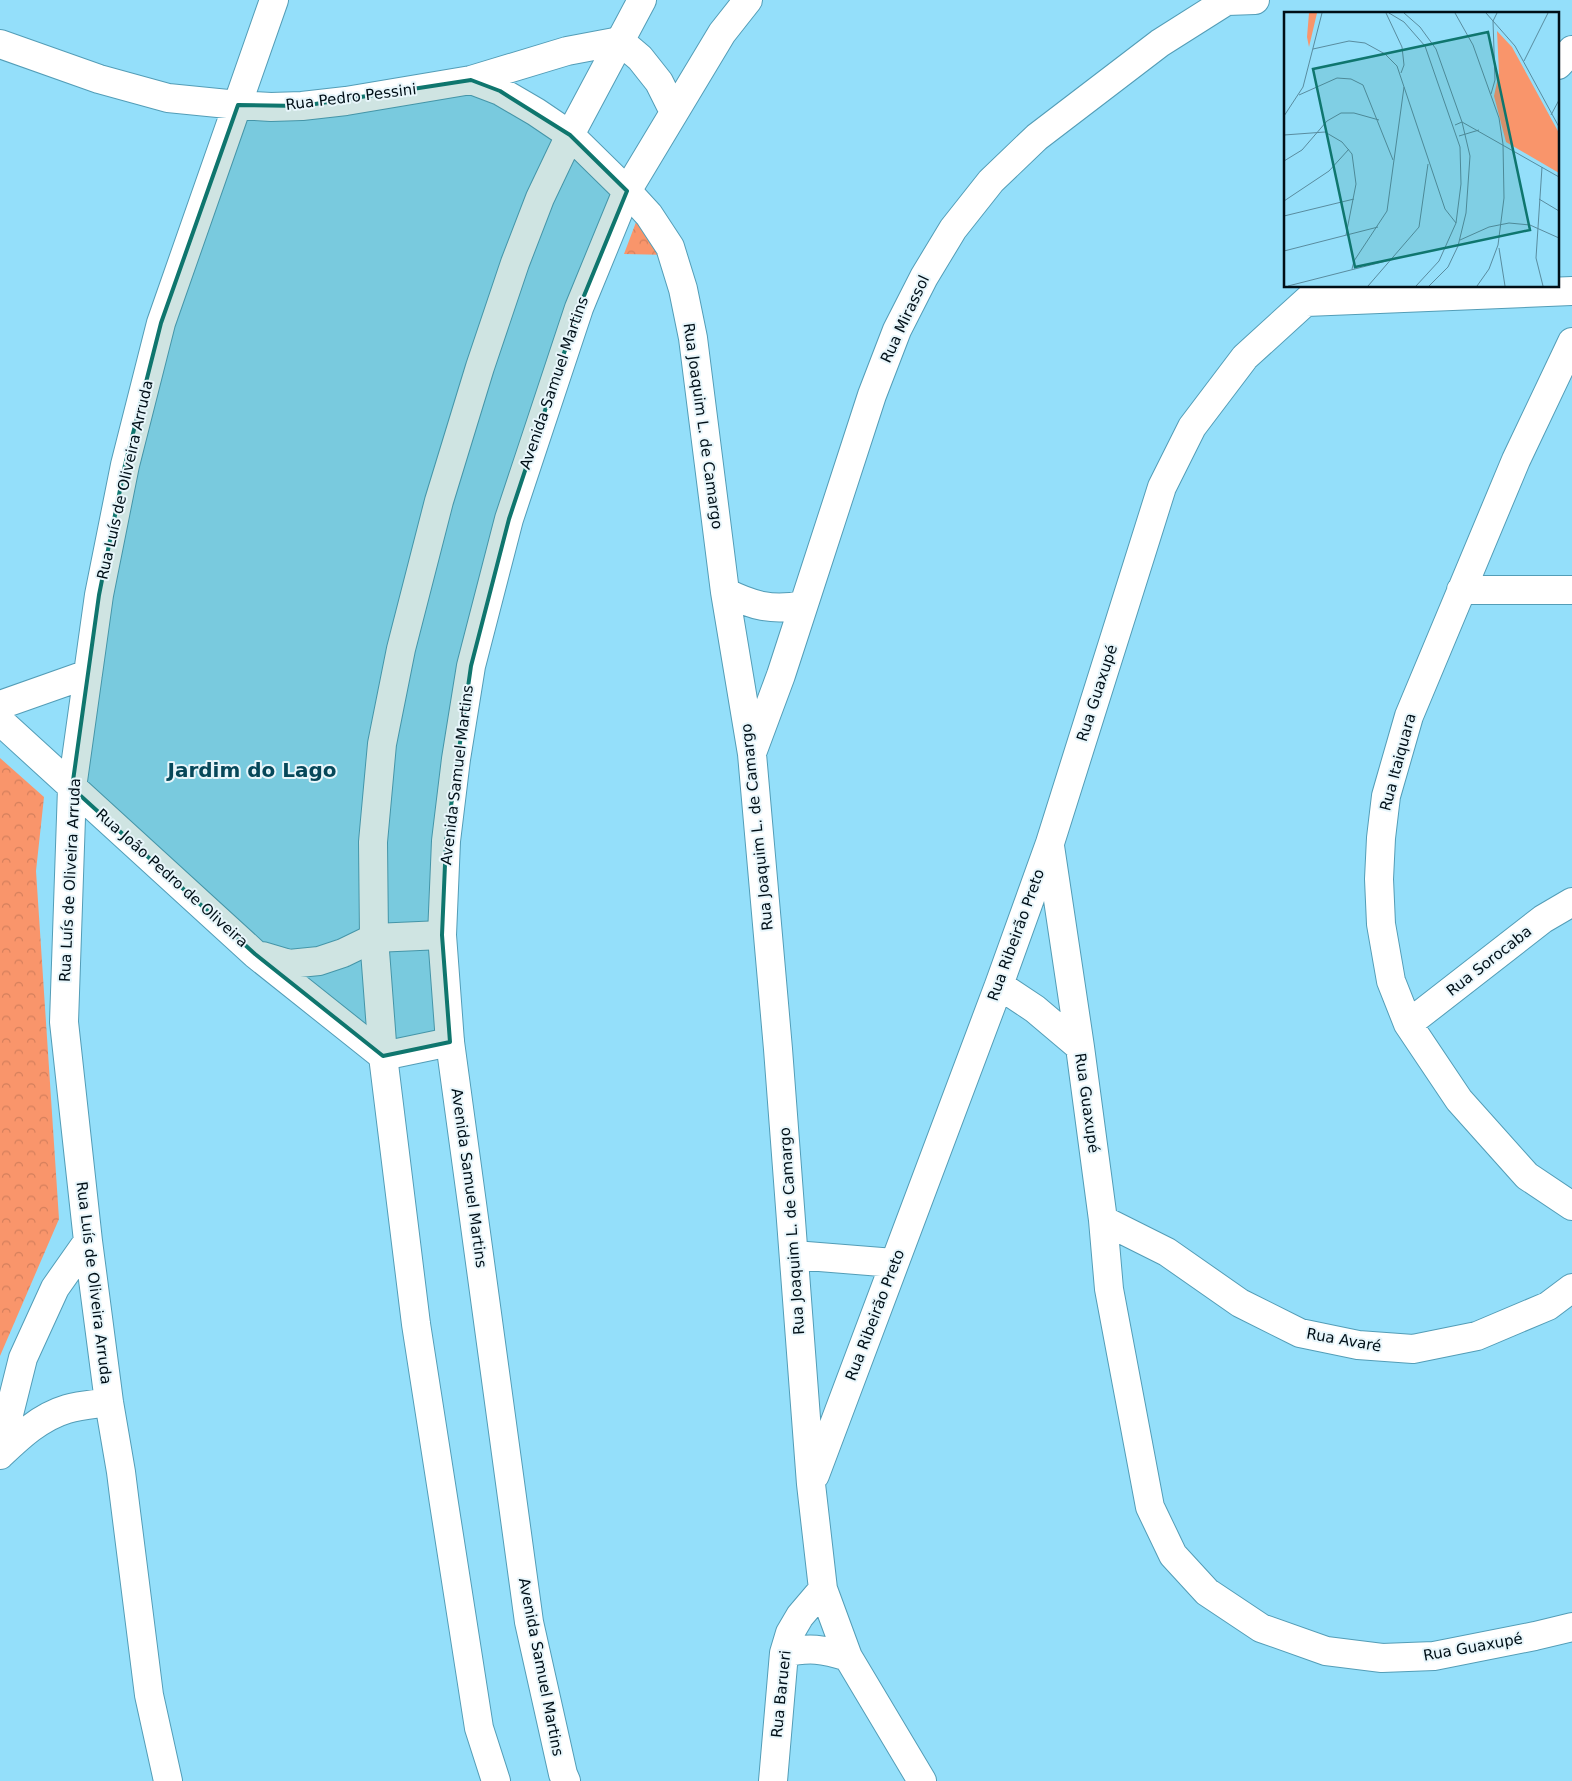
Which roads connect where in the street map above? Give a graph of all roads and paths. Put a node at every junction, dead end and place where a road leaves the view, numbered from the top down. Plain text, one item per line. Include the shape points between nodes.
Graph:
1 (274, 0) edge
2 (642, 0) edge
3 (748, 0) edge
4 (1228, 0) edge
5 (1255, 0) edge
6 (620, 41) junction
7 (0, 44) edge
8 (1572, 50) edge
9 (1560, 63) edge
10 (471, 80) junction
11 (238, 105) junction
12 (674, 112) junction
13 (570, 135) junction
14 (627, 191) junction
15 (1572, 291) edge
16 (1314, 294) edge
17 (1572, 342) edge
18 (1461, 590) junction
19 (1572, 590) edge
20 (725, 592) junction
21 (803, 605) junction
22 (88, 674) junction
23 (0, 705) edge
24 (0, 721) edge
25 (752, 754) junction
26 (72, 788) junction
27 (1050, 843) junction
28 (1572, 902) edge
29 (442, 935) junction
30 (374, 938) junction
31 (255, 954) junction
32 (999, 985) junction
33 (1408, 1024) junction
34 (450, 1042) junction
35 (1080, 1047) junction
36 (383, 1056) junction
37 (1572, 1206) edge
38 (1103, 1220) junction
39 (88, 1241) junction
40 (794, 1255) junction
41 (894, 1264) junction
42 (1572, 1288) edge
43 (109, 1402) junction
44 (0, 1450) edge
45 (0, 1455) edge
46 (811, 1484) junction
47 (823, 1589) junction
48 (1572, 1627) edge
49 (784, 1653) junction
50 (848, 1656) junction
51 (168, 1781) edge
52 (496, 1781) edge
53 (566, 1781) edge
54 (773, 1781) edge
55 (922, 1781) edge

1 - 11 street, Rua Luís de Oliveira Arruda
2 - 6 street
3 - 12 street, Avenida Samuel Martins via 722,33
4 - 5 street
4 - 21 street, Rua Mirassol via 1160,43 1037,137 991,181 953,229 897,330 869,404
6 - 10 street, Rua Pedro Pessini via 567,51
6 - 12 street via 640,58 654,76
6 - 13 street
7 - 11 street, Rua Pedro Pessini via 99,79 168,98
8 - 9 street
10 - 11 street, Rua Pedro Pessini via 302,106
10 - 13 street via 500,91
11 - 22 street, Rua Luís de Oliveira Arruda via 161,323 125,465 99,596
12 - 14 street, Avenida Samuel Martins
13 - 14 street, Rua Joaquim L. de Camargo
13 - 30 street via 540,198 480,367 439,501 401,649 382,744 374,842
14 - 20 street, Rua Joaquim L. de Camargo via 649,214 670,247 683,289 693,338
14 - 29 street, Avenida Samuel Martins via 579,308 548,399 509,519 471,666 446,842
15 - 16 street
16 - 27 street, Rua Guaxupé via 1245,357 1192,427 1162,487
17 - 18 street, Rua Itaiquara via 1516,460
18 - 19 street
18 - 33 street, Rua Itaiquara via 1409,716 1386,796 1379,879 1381,924 1391,981
20 - 21 street via 766,608
20 - 25 street, Rua Joaquim L. de Camargo
21 - 25 street, Rua Mirassol
22 - 23 street
22 - 26 street, Rua Luís de Oliveira Arruda
24 - 26 street, Rua João Pedro de Oliveira
25 - 40 street, Rua Joaquim L. de Camargo
26 - 31 street, Rua João Pedro de Oliveira
26 - 39 street, Rua Luís de Oliveira Arruda via 64,1022
27 - 32 street, Rua Ribeirão Preto
27 - 35 street, Rua Guaxupé
28 - 33 street, Rua Sorocaba via 1543,920
29 - 30 street
29 - 34 street, Avenida Samuel Martins
30 - 31 street via 319,961 289,964
30 - 36 street
31 - 36 street, Rua João Pedro de Oliveira
32 - 35 street
32 - 41 street, Rua Ribeirão Preto
33 - 37 street, Rua Itaiquara via 1459,1100 1527,1176
34 - 36 street
34 - 53 street, Avenida Samuel Martins via 529,1622
35 - 38 street, Rua Guaxupé
36 - 52 street via 416,1324 479,1728
38 - 42 street, Rua Avaré via 1167,1252 1248,1308 1300,1333 1358,1346 1413,1350 1477,1336 1548,1306
38 - 48 street, Rua Guaxupé via 1110,1289 1150,1507 1173,1555 1207,1592 1260,1628 1326,1651 1382,1658 1434,1656
39 - 43 street, Rua Luís de Oliveira Arruda
39 - 44 street via 55,1288 23,1358
40 - 41 street
40 - 46 street, Rua Joaquim L. de Camargo
41 - 46 street, Rua Ribeirão Preto
43 - 45 street via 66,1409 24,1432
43 - 51 street, Rua Luís de Oliveira Arruda via 149,1695
46 - 47 street, Rua Ribeirão Preto
47 - 49 street, Rua Barueri via 800,1616
47 - 50 street, Rua Ribeirão Preto
49 - 50 street via 815,1648
49 - 54 street, Rua Barueri
50 - 55 street, Rua Ribeirão Preto

